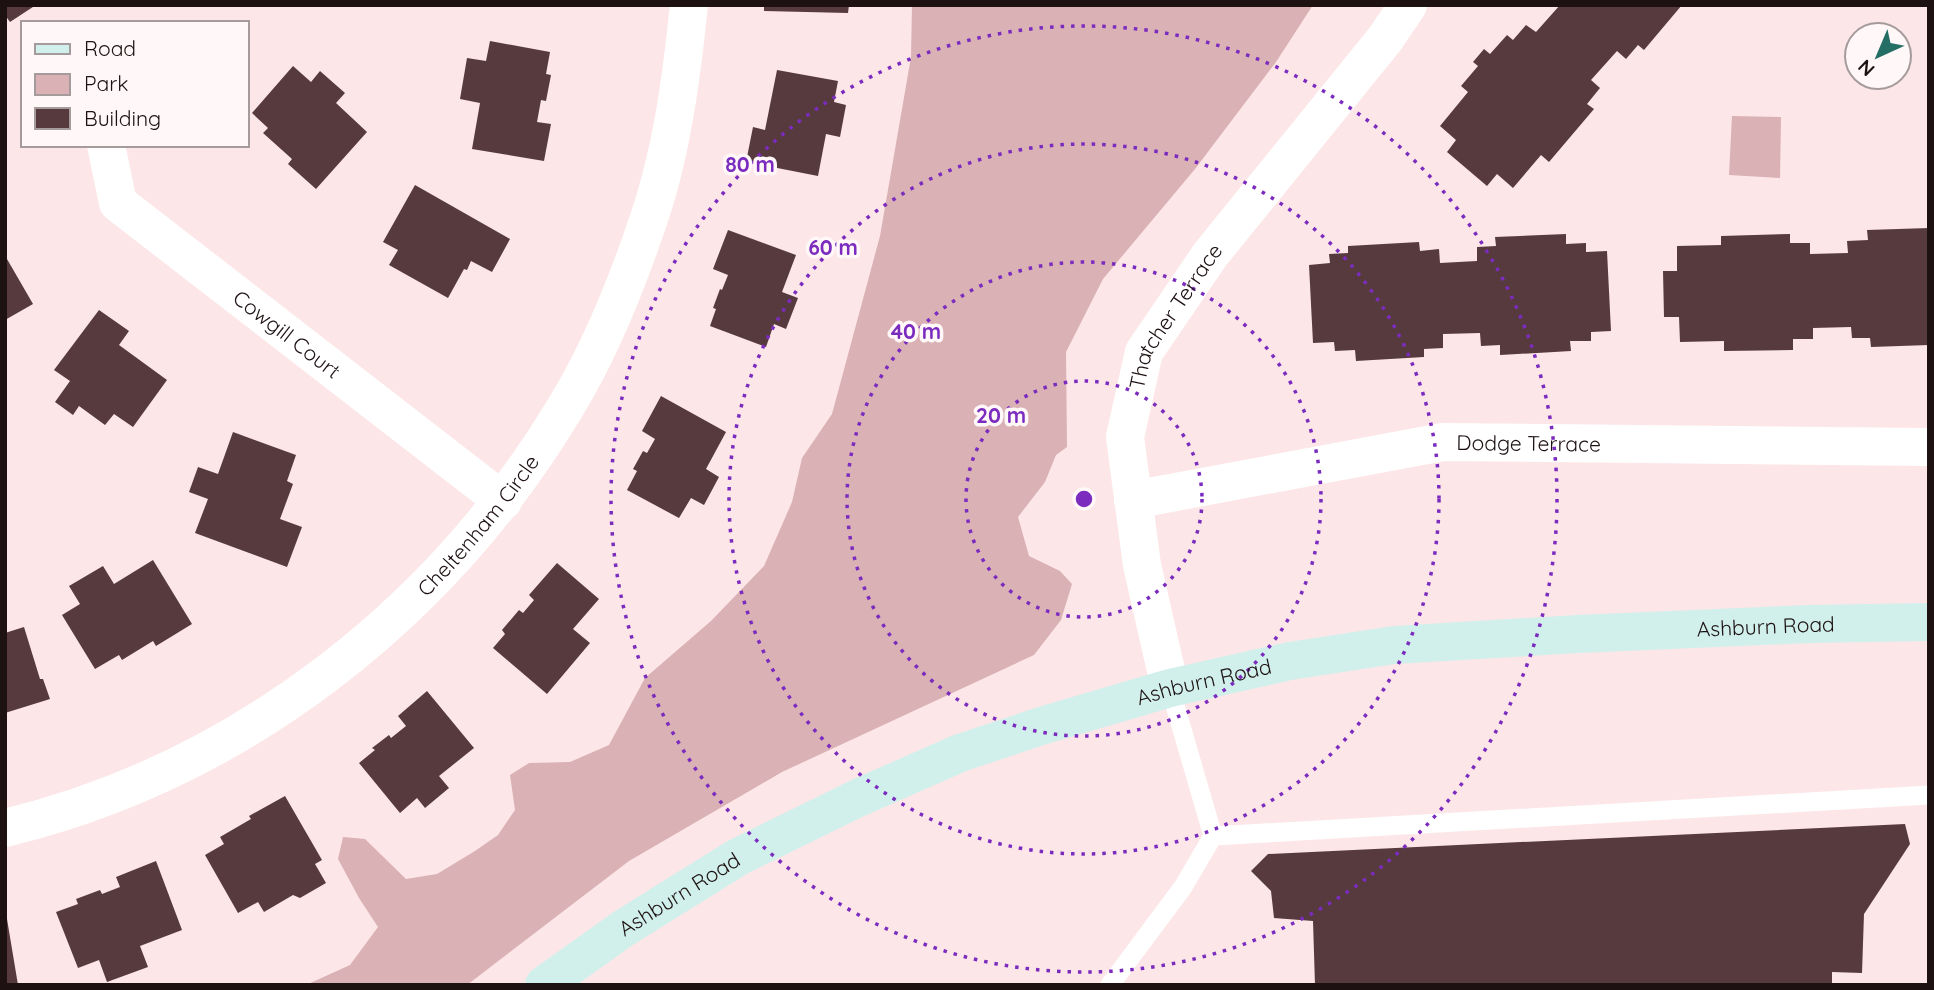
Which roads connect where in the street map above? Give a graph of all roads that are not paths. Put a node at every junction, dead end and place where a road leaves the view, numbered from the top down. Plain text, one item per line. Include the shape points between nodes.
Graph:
1 (689, 5) edge
2 (1408, 5) edge
3 (106, 147) edge
4 (1929, 447) edge
5 (503, 500) junction
6 (1133, 500) junction
7 (1929, 622) edge
8 (1170, 688) junction
9 (1929, 795) edge
10 (5, 828) edge
11 (1213, 836) junction
12 (544, 985) edge
13 (1110, 985) edge

1 - 5 street, Cheltenham Circle via 678,103 646,229 611,320 567,406
2 - 6 street, Thatcher Terrace via 1385,40 1210,255 1144,352 1125,438
3 - 5 street, Cowgill Court via 118,203
4 - 6 street, Dodge Terrace via 1443,442
5 - 10 street, Cheltenham Circle via 417,598 318,681 264,718 208,751 120,792
6 - 8 street, Thatcher Terrace via 1142,565
7 - 8 main road, Ashburn Road via 1394,645 1290,661
8 - 11 lane
8 - 12 main road, Ashburn Road via 960,753 860,797 738,857 624,928
9 - 11 lane
11 - 13 lane via 1184,887

